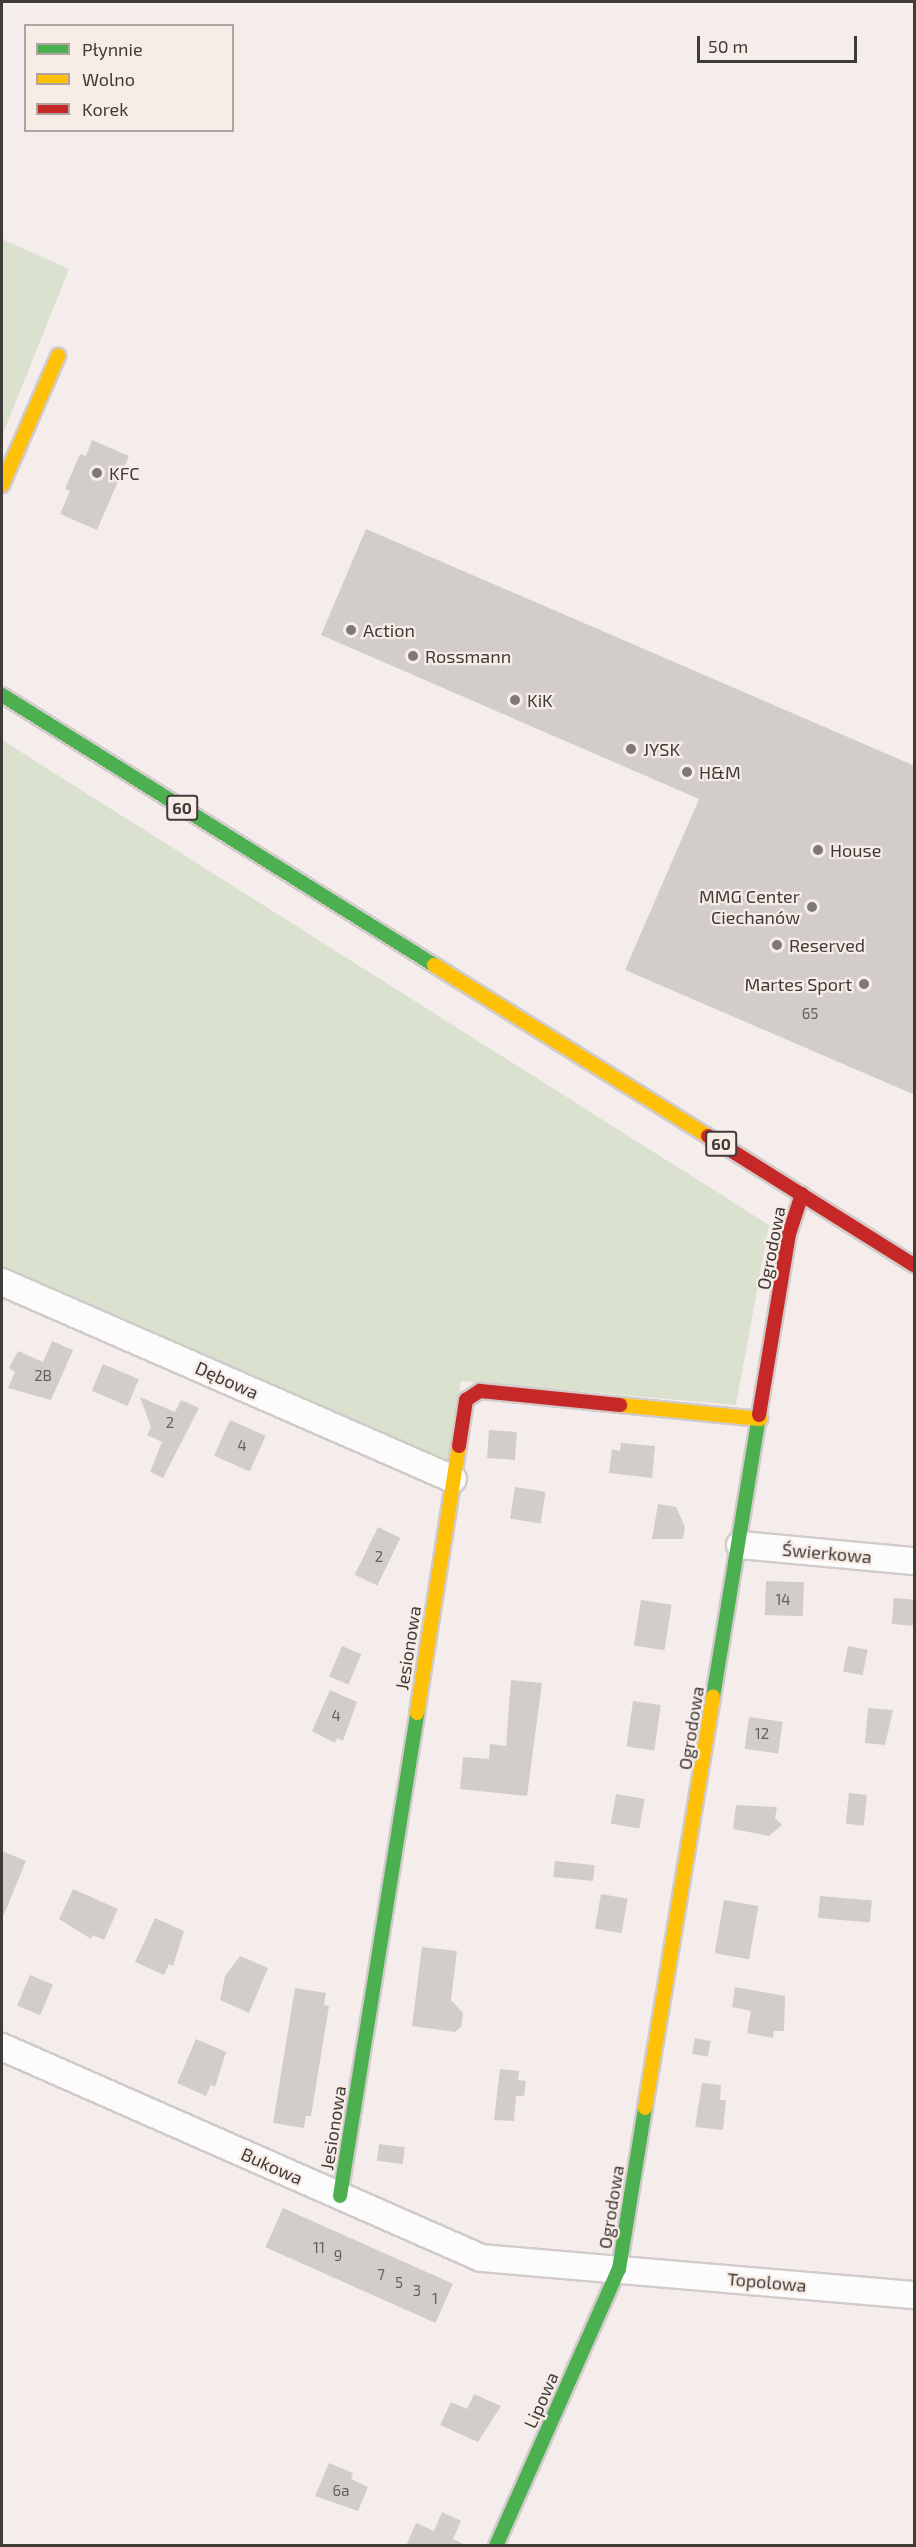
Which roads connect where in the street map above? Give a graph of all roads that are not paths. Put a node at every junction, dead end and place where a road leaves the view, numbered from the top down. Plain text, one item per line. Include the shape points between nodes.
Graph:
1 (58, 356) dead end
2 (2, 485) edge
3 (2, 695) edge
4 (802, 1194) junction
5 (915, 1265) edge
6 (2, 1282) edge
7 (760, 1419) junction
8 (453, 1479) junction
9 (740, 1545) junction
10 (915, 1561) edge
11 (2, 2047) edge
12 (340, 2196) junction
13 (619, 2269) junction
14 (915, 2295) edge
15 (496, 2546) edge

1 - 2 street
3 - 4 street, 60
4 - 5 street, 60
4 - 7 street, Ogrodowa via 789,1234
6 - 8 street, Dębowa
7 - 8 street, Jesionowa via 480,1391 466,1400
7 - 9 street, Ogrodowa
8 - 12 street, Jesionowa
9 - 10 street, Świerkowa
9 - 13 street, Ogrodowa
11 - 12 street, Bukowa
12 - 13 street, Bukowa via 482,2258
13 - 14 street, Topolowa
13 - 15 street, Lipowa

